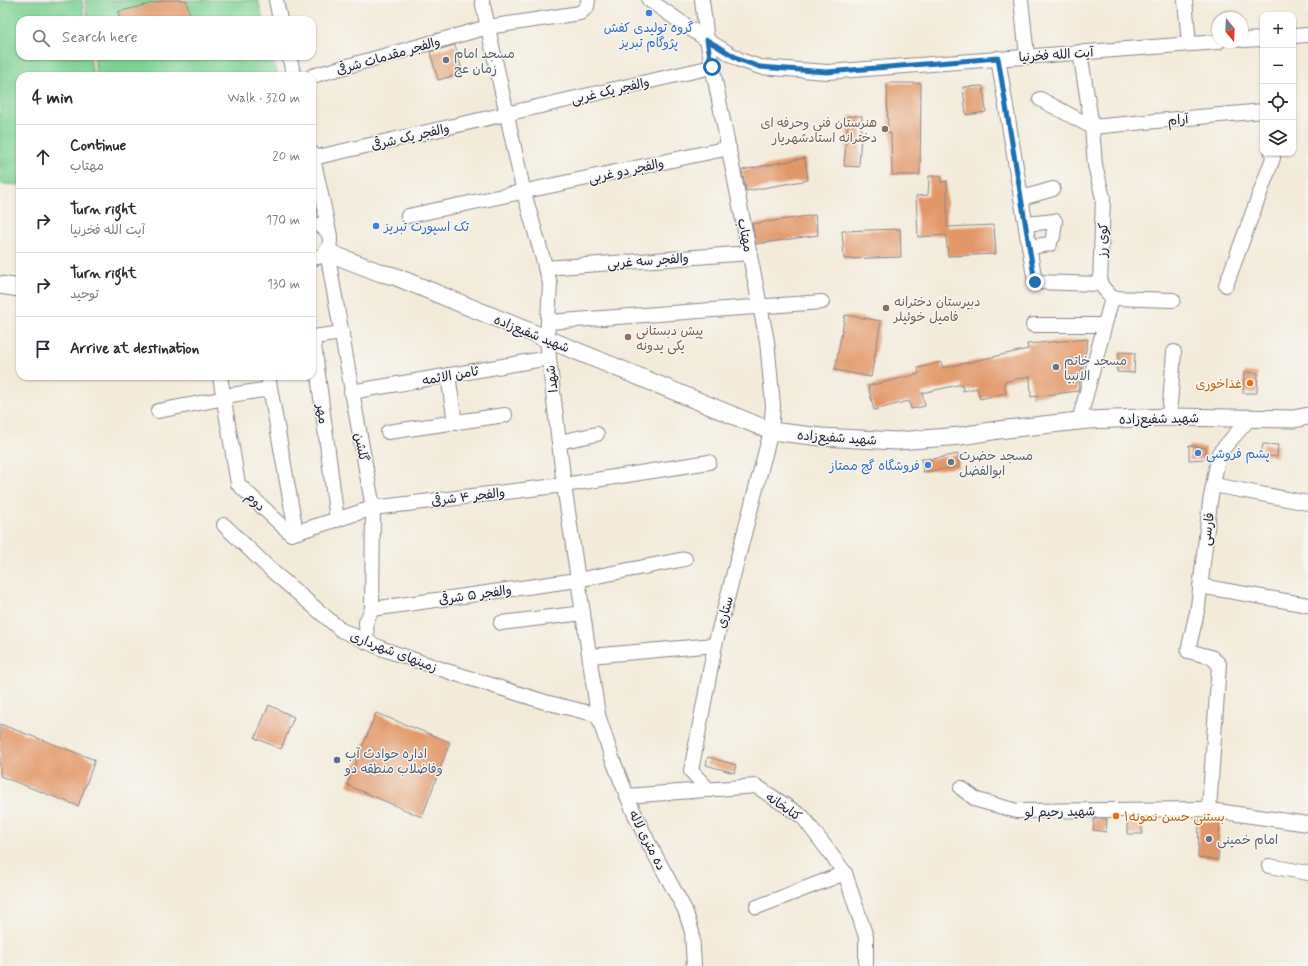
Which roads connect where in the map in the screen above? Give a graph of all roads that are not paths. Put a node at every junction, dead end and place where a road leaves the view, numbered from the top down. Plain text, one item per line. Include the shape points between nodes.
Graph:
1 (276, 0) edge
2 (482, 0) edge
3 (588, 0) edge
4 (649, 0) edge
5 (702, 0) edge
6 (1021, 0) edge
7 (1185, 0) edge
8 (279, 16) edge
9 (488, 27) junction
10 (1308, 35) edge
11 (1296, 36) edge
12 (1260, 39) edge
13 (707, 40) junction
14 (1248, 40) edge
15 (1212, 42) edge
16 (1189, 44) junction
17 (1080, 52) junction
18 (1027, 56) junction
19 (998, 58) junction
20 (290, 60) edge
21 (712, 67) junction
22 (293, 72) edge
23 (316, 75) edge
24 (1040, 99) dead end
25 (1260, 111) edge
26 (507, 114) junction
27 (1092, 127) junction
28 (729, 148) junction
29 (316, 154) edge
30 (1273, 156) edge
31 (316, 167) edge
32 (319, 179) junction
33 (1053, 189) dead end
34 (524, 193) junction
35 (1022, 198) junction
36 (316, 202) edge
37 (408, 216) dead end
38 (1026, 224) junction
39 (316, 225) edge
40 (325, 247) edge
41 (1029, 247) junction
42 (750, 253) junction
43 (545, 268) junction
44 (1100, 284) junction
45 (0, 285) edge
46 (1226, 285) dead end
47 (16, 287) edge
48 (1112, 298) junction
49 (1173, 300) dead end
50 (822, 302) dead end
51 (761, 306) junction
52 (1033, 325) dead end
53 (1104, 325) junction
54 (547, 330) junction
55 (342, 333) junction
56 (316, 337) edge
57 (1174, 352) dead end
58 (549, 358) junction
59 (316, 361) edge
60 (448, 375) junction
61 (220, 380) edge
62 (269, 382) edge
63 (352, 392) junction
64 (219, 398) junction
65 (158, 411) dead end
66 (505, 415) dead end
67 (1308, 416) edge
68 (1169, 417) junction
69 (1250, 418) junction
70 (1079, 421) junction
71 (455, 423) junction
72 (771, 431) junction
73 (388, 432) dead end
74 (597, 434) dead end
75 (559, 442) junction
76 (709, 462) dead end
77 (564, 485) junction
78 (1214, 485) junction
79 (1308, 503) edge
80 (373, 508) junction
81 (337, 520) junction
82 (224, 525) dead end
83 (296, 532) junction
84 (685, 559) dead end
85 (577, 580) junction
86 (1200, 586) junction
87 (1308, 605) edge
88 (372, 609) junction
89 (583, 613) junction
90 (501, 623) dead end
91 (367, 642) junction
92 (715, 645) junction
93 (590, 656) junction
94 (598, 715) junction
95 (961, 788) dead end
96 (709, 790) junction
97 (627, 796) junction
98 (1209, 810) junction
99 (1308, 824) edge
100 (1269, 866) dead end
101 (845, 873) junction
102 (1308, 873) edge
103 (756, 907) dead end
104 (694, 966) edge
105 (866, 966) edge

1 - 8 street
2 - 9 street, شهدا
3 - 9 street, والفجر مقدمات شرقی via 587,8 580,13
4 - 13 street, آیت الله فخرنیا
5 - 13 street, مهتاب
6 - 18 street
7 - 16 street
9 - 23 street, والفجر مقدمات شرقی
9 - 26 street, شهدا
10 - 11 street
12 - 14 street
13 - 19 street, آیت الله فخرنیا via 740,60 760,67 827,72
13 - 21 street, مهتاب
15 - 16 street, آیت الله فخرنیا
16 - 17 street, آیت الله فخرنیا
17 - 18 street, آیت الله فخرنیا
17 - 27 street, کوی رز
18 - 19 street, آیت الله فخرنیا
19 - 35 street
20 - 22 street
21 - 26 street, والفجر یک غربی
21 - 28 street, مهتاب
24 - 27 street
25 - 27 street, آرام
26 - 29 street, والفجر یک شرقی
26 - 34 street, شهدا
27 - 44 street, کوی رز via 1095,165 1103,198
28 - 34 street, والفجر دو غربی
28 - 42 street, مهتاب
30 - 46 street
31 - 32 street, گلشن
32 - 36 street
32 - 40 street, گلشن
33 - 35 street
34 - 37 street, والفجر دو غربی
34 - 43 street, شهدا
35 - 38 street
38 - 41 street
38 - 41 street via 1055,222 1052,240
39 - 40 street via 324,227
40 - 54 main road, شهید شفیع‌زاده via 381,273
40 - 55 street, گلشن
41 - 44 street via 1035,282
42 - 43 street, والفجر سه غربی
42 - 51 street, مهتاب
43 - 54 street, شهدا via 550,283
44 - 48 street
45 - 47 main road
48 - 49 street
48 - 53 street
50 - 51 street
51 - 54 street
51 - 72 street, مهتاب via 772,377
52 - 53 street
53 - 70 street
54 - 58 street, شهدا
54 - 72 main road, شهید شفیع‌زاده
55 - 56 street, مهر
55 - 63 street, گلشن
57 - 68 street
58 - 60 street, ثامن الائمه
58 - 75 street, شهدا
59 - 81 street, مهر
60 - 63 street, ثامن الائمه
60 - 71 street
61 - 64 street, دوم
62 - 64 street
62 - 83 street
63 - 80 street, گلشن
64 - 65 street
64 - 83 street, دوم via 238,484 291,534
66 - 71 street
67 - 69 main road, شهید شفیع‌زاده via 1294,419
68 - 69 main road, شهید شفیع‌زاده
68 - 70 main road, شهید شفیع‌زاده
69 - 78 street, فارسی via 1219,453
70 - 72 main road, شهید شفیع‌زاده via 961,436 897,441 821,437
71 - 73 street
72 - 92 street, ستاری
74 - 75 street
75 - 77 street, شهدا
76 - 77 street, والفجر ۴ شرقی
77 - 80 street, والفجر ۴ شرقی
77 - 85 street, شهدا
78 - 79 street
78 - 86 street, فارسی
80 - 81 street
80 - 88 street, گلشن
81 - 83 street
82 - 91 street, زمینهای شهرداری via 272,571 341,630
84 - 85 street, والفجر ۵ شرقی
85 - 88 street, والفجر ۵ شرقی
85 - 89 street, شهدا
86 - 87 street
86 - 98 street, فارسی via 1188,651 1211,657 1219,664
88 - 91 street, گلشن via 366,622
89 - 90 street
89 - 93 street, شهدا
91 - 94 street, زمینهای شهرداری via 457,675
92 - 93 street
92 - 96 street, ستاری via 691,771
93 - 94 street, شهدا
94 - 97 street, ده متری لاله
95 - 98 street, شهید رحیم لو via 977,800 1017,811
96 - 97 street, کتابخانه
96 - 101 street, کتابخانه via 756,786 803,817
97 - 104 street, ده متری لاله via 647,840 685,910 692,932
98 - 99 street, شهید رحیم لو
100 - 102 street
101 - 103 street
101 - 105 street, کتابخانه via 866,937

